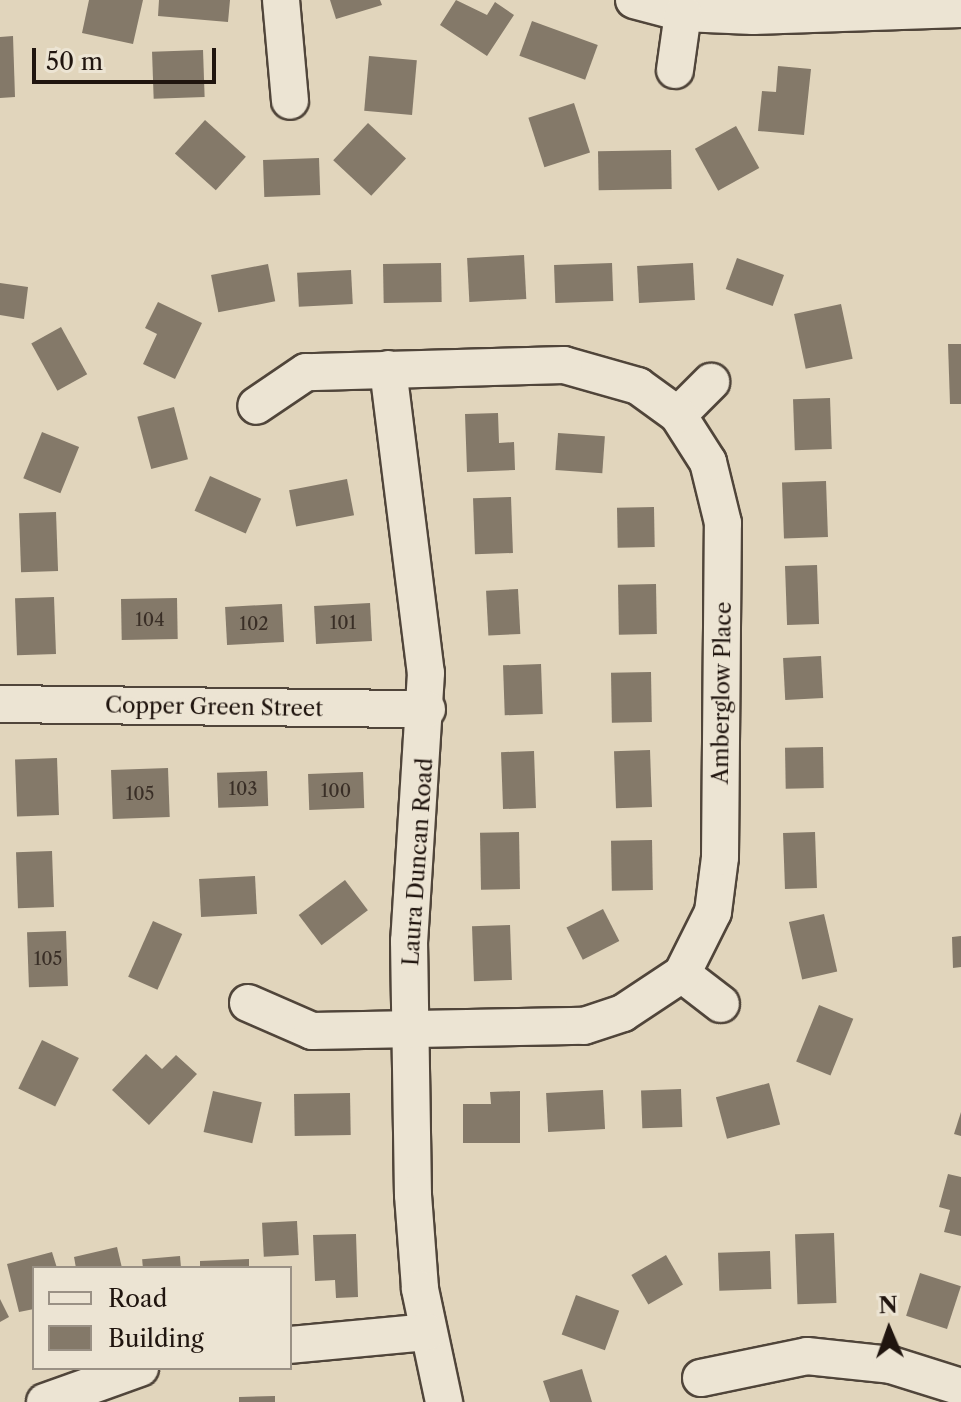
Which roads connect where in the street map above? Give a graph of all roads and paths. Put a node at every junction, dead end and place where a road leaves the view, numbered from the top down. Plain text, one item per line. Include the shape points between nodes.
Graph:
1 (281, 0) edge
2 (634, 0) edge
3 (961, 9) edge
4 (683, 13) junction
5 (675, 70) dead end
6 (290, 101) dead end
7 (388, 369) junction
8 (711, 382) dead end
9 (256, 406) dead end
10 (678, 415) junction
11 (0, 704) edge
12 (427, 709) junction
13 (682, 974) junction
14 (248, 1003) dead end
15 (721, 1004) dead end
16 (411, 1030) junction
17 (427, 1332) junction
18 (292, 1345) edge
19 (134, 1370) edge
20 (701, 1378) dead end
21 (961, 1387) edge
22 (45, 1402) edge
23 (444, 1402) edge

1 - 6 street
2 - 4 street
3 - 4 street
4 - 5 street
7 - 9 street, Amberglow Place via 306,372
7 - 10 street, Amberglow Place via 564,365 638,386
7 - 12 street, Laura Duncan Road
8 - 10 street
10 - 13 street, Amberglow Place via 708,462 723,523 718,883 704,936
11 - 12 street, Copper Green Street
12 - 16 street, Laura Duncan Road via 409,941
13 - 15 street
13 - 16 street, Amberglow Place via 623,1013 584,1026
14 - 16 street, Amberglow Place via 312,1031
16 - 17 street, Laura Duncan Road via 415,1236
17 - 18 street
17 - 23 street, Laura Duncan Road
19 - 22 street
20 - 21 street via 807,1356 891,1365

